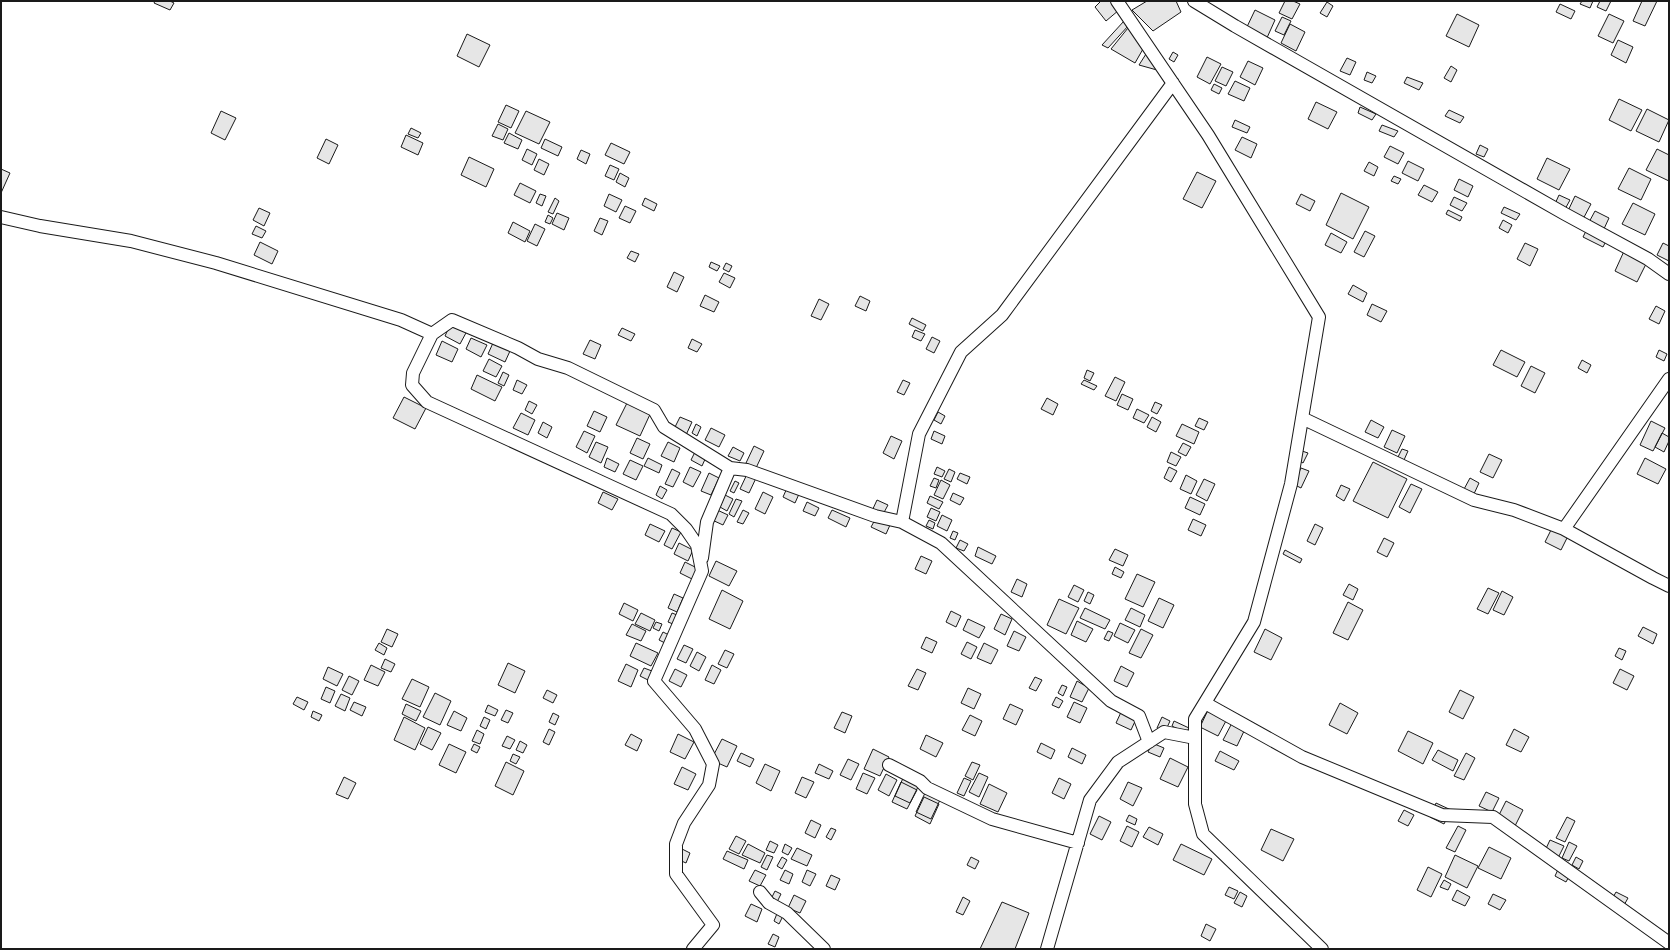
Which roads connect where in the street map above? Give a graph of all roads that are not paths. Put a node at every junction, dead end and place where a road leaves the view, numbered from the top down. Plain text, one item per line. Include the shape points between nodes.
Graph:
1 (1117, 1) edge
2 (1194, 1) edge
3 (1173, 83) junction
4 (1, 216) edge
5 (1669, 274) edge
6 (432, 334) junction
7 (1669, 379) edge
8 (1302, 418) junction
9 (730, 468) junction
10 (902, 522) junction
11 (1564, 529) junction
12 (701, 563) junction
13 (1669, 586) edge
14 (1205, 703) junction
15 (1195, 738) junction
16 (1149, 742) junction
17 (889, 765) dead end
18 (1078, 843) junction
19 (760, 892) dead end
20 (1669, 943) edge
21 (693, 949) edge
22 (824, 949) edge
23 (1047, 949) edge
24 (1322, 949) edge

1 - 3 street
2 - 5 street via 1648,259
3 - 8 street via 1208,135 1318,317
3 - 10 street via 1002,315 961,352 919,434
4 - 6 street via 40,226 131,241 216,262 401,320
6 - 9 street via 452,320 538,359 568,368 654,410 664,427
6 - 12 street via 413,373 412,385 427,402 671,514 686,528 697,545
7 - 11 street
8 - 11 street via 1474,500 1514,510
8 - 14 street via 1291,484 1254,622
9 - 10 street via 747,470 875,516
9 - 12 street via 707,522
10 - 16 street via 941,543 1110,701 1139,716
11 - 13 street
12 - 21 street via 702,571 654,680 694,729 712,764 709,785 684,823 676,844 676,874 713,926
14 - 15 street via 1195,719
14 - 20 street via 1302,756 1442,815 1493,817
15 - 16 street via 1164,732
15 - 24 street via 1195,804 1203,834
16 - 18 street via 1118,762 1090,800
17 - 18 street via 920,781 926,788 992,819
18 - 23 street
19 - 22 street via 770,903 787,913

